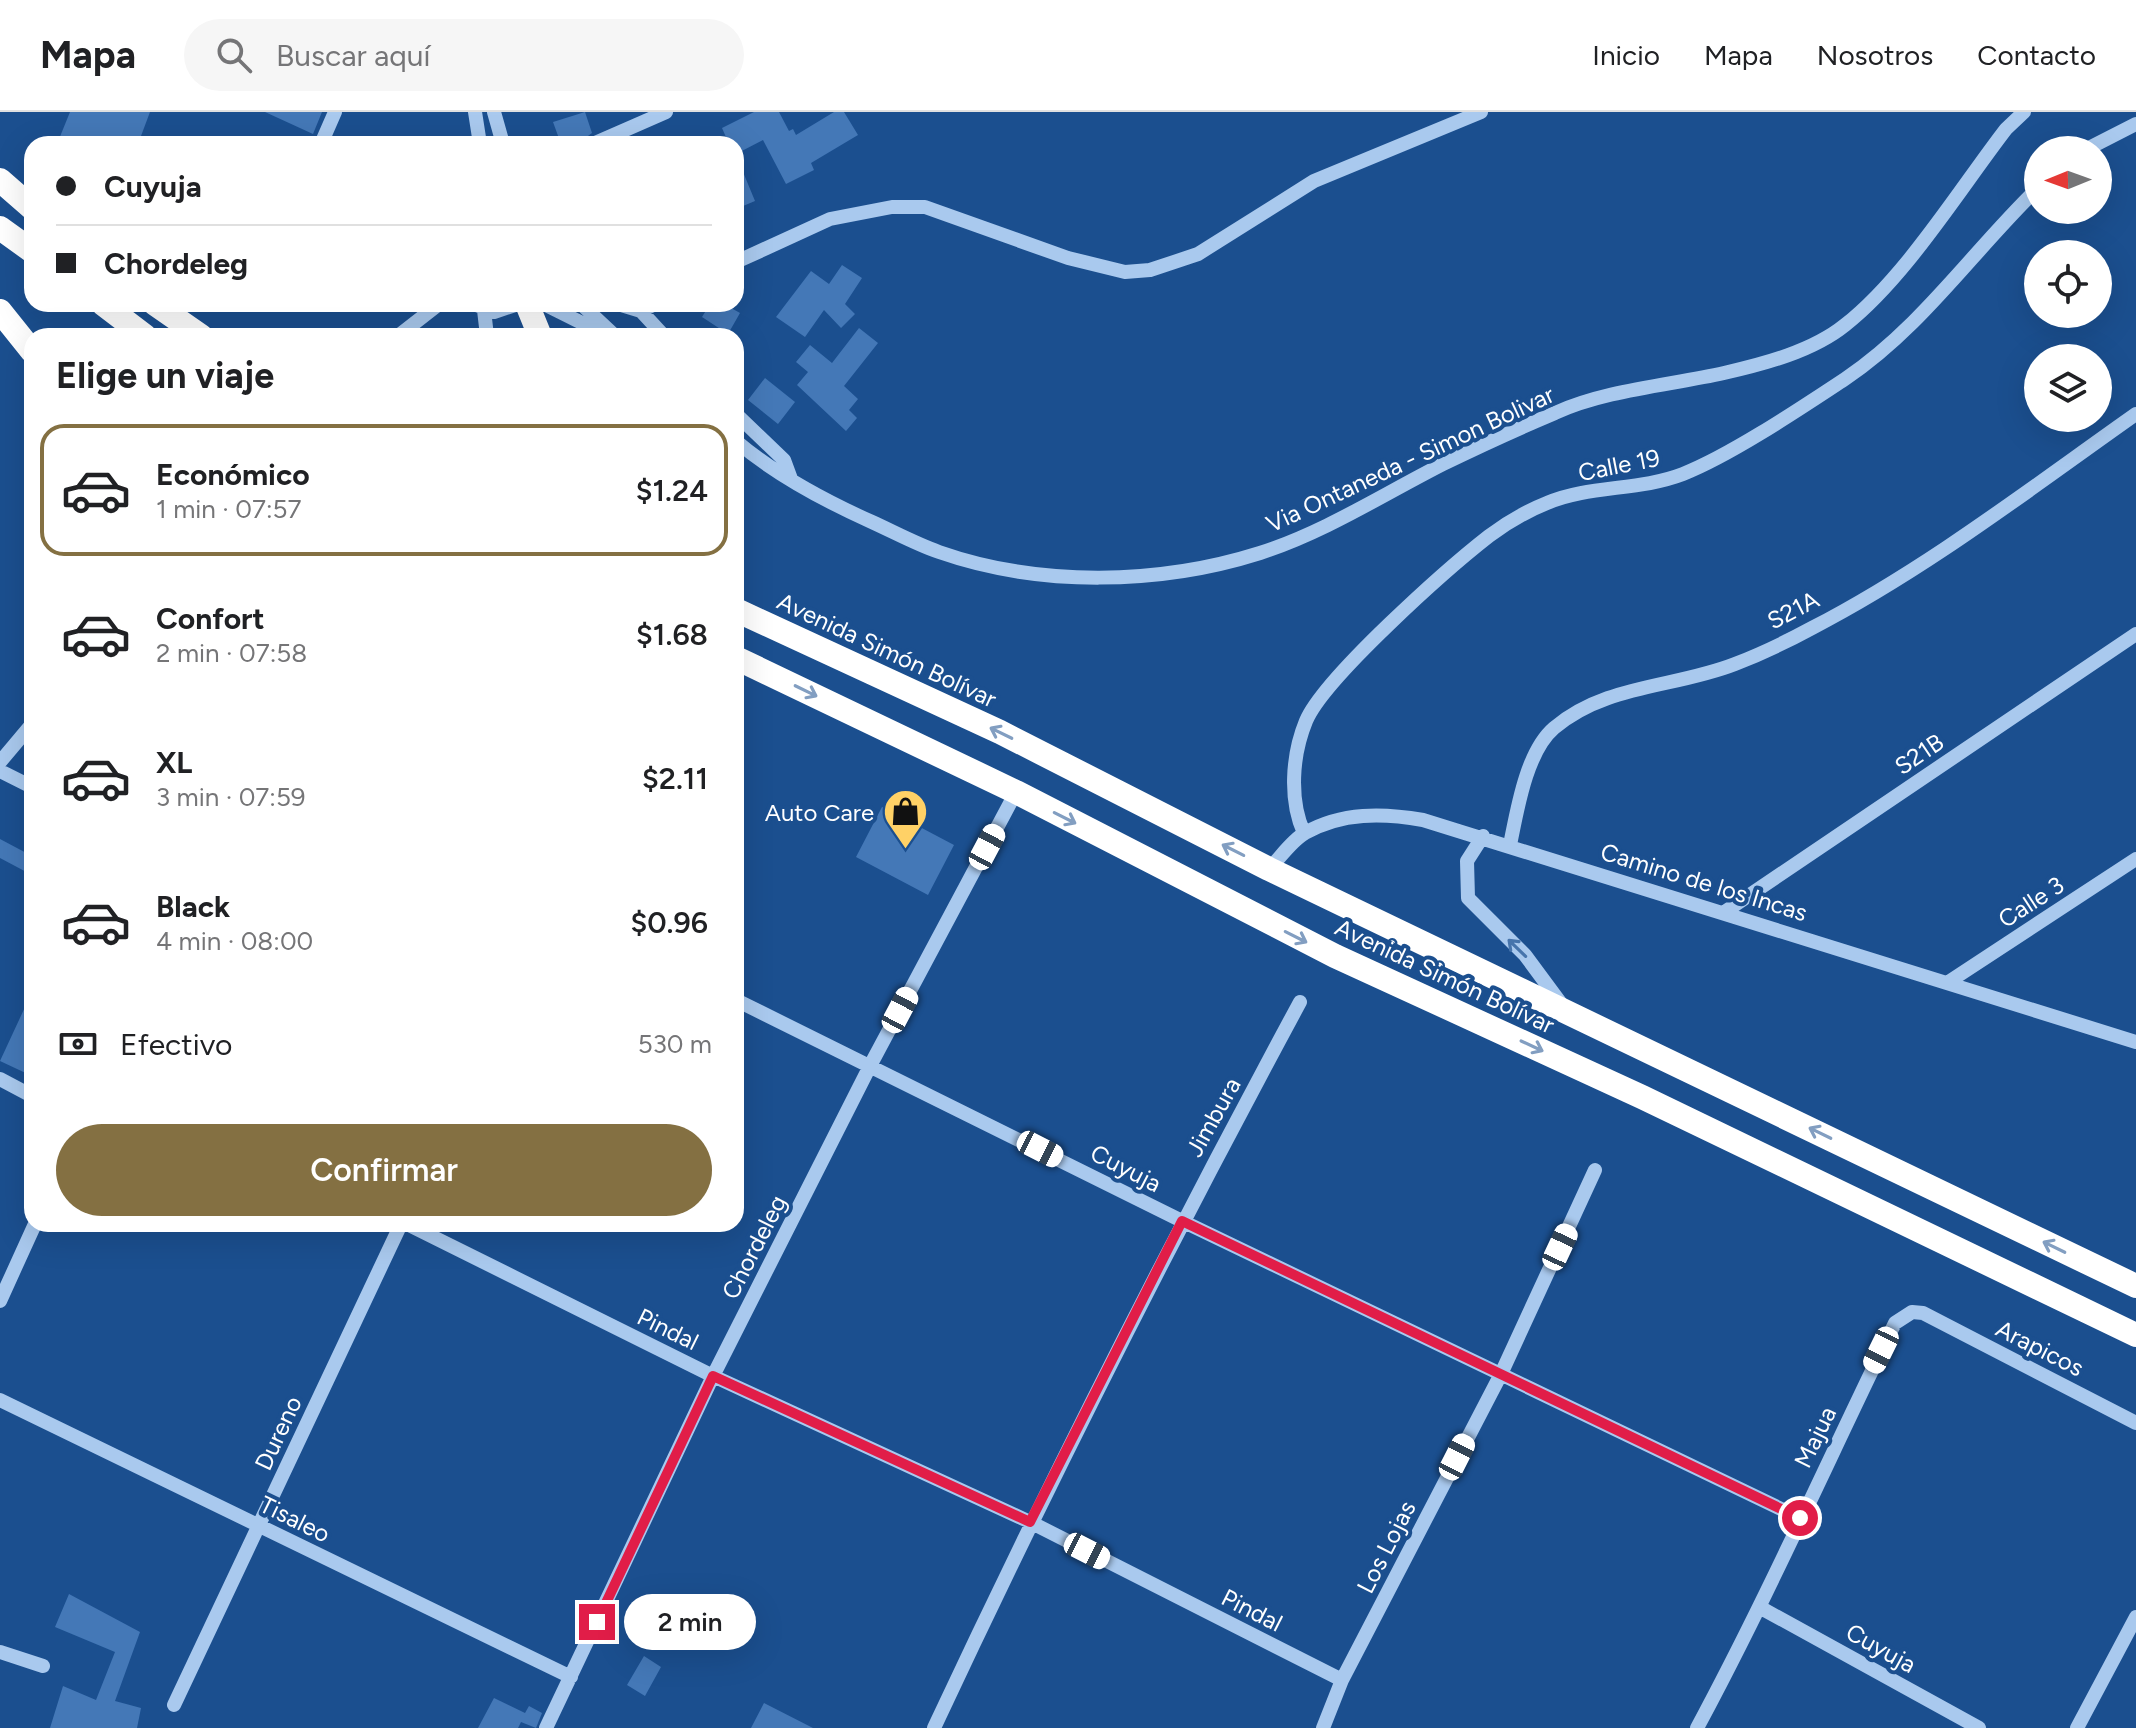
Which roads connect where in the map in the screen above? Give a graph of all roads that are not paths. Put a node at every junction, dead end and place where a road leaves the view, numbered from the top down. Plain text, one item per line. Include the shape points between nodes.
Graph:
1 (335, 112) edge
2 (475, 112) edge
3 (494, 112) edge
4 (666, 112) edge
5 (1481, 112) edge
6 (2024, 112) edge
7 (2136, 124) edge
8 (324, 136) edge
9 (479, 136) edge
10 (501, 136) edge
11 (611, 136) edge
12 (2112, 136) edge
13 (2024, 204) edge
14 (0, 228) edge
15 (24, 245) edge
16 (744, 258) edge
17 (0, 311) edge
18 (114, 312) edge
19 (166, 312) edge
20 (429, 312) edge
21 (560, 312) edge
22 (590, 312) edge
23 (642, 312) edge
24 (134, 328) edge
25 (190, 328) edge
26 (408, 328) edge
27 (592, 328) edge
28 (606, 328) edge
29 (657, 328) edge
30 (24, 341) edge
31 (2136, 414) edge
32 (744, 422) edge
33 (744, 447) edge
34 (791, 479) junction
35 (744, 614) edge
36 (2136, 634) edge
37 (744, 662) edge
38 (24, 734) edge
39 (0, 762) edge
40 (0, 771) edge
41 (24, 783) edge
42 (1016, 792) junction
43 (1304, 833) junction
44 (1483, 836) junction
45 (1510, 845) junction
46 (2136, 859) edge
47 (1269, 869) junction
48 (1726, 911) junction
49 (1950, 981) junction
50 (1300, 1002) dead end
51 (744, 1004) edge
52 (1565, 1009) junction
53 (2136, 1042) edge
54 (871, 1064) junction
55 (0, 1079) edge
56 (24, 1092) edge
57 (1595, 1170) dead end
58 (1182, 1221) junction
59 (31, 1232) edge
60 (397, 1232) edge
61 (423, 1232) edge
62 (2136, 1286) edge
63 (0, 1301) edge
64 (1923, 1313) joint
65 (2136, 1335) edge
66 (1501, 1374) junction
67 (713, 1376) junction
68 (0, 1400) edge
69 (2136, 1423) edge
70 (1800, 1518) junction
71 (1030, 1522) junction
72 (258, 1526) junction
73 (1761, 1608) junction
74 (2136, 1617) edge
75 (0, 1652) edge
76 (43, 1666) dead end
77 (571, 1677) junction
78 (1342, 1680) junction
79 (174, 1705) dead end
80 (546, 1728) edge
81 (934, 1728) edge
82 (1323, 1728) edge
83 (1697, 1728) edge
84 (1979, 1728) edge
85 (2077, 1728) edge

1 - 8 street
2 - 9 street
3 - 10 street
4 - 11 street
5 - 16 street via 1314,181 1198,254 1150,270 1125,272 1068,258 925,207 892,207 830,219
6 - 34 street, Via Ontaneda - Simon Bolivar via 1884,286 1845,325 1814,344 1726,372 1561,410 1443,464 1313,533 1260,553 1200,568 1032,575 937,552 835,506
7 - 12 street
13 - 43 street, Calle 19 via 1895,342 1845,379 1683,474 1548,502 1468,553 1357,658 1306,721 1294,796
14 - 15 highway
17 - 30 highway
18 - 24 highway
19 - 25 highway
20 - 26 street
21 - 27 street
22 - 28 street
23 - 29 street
31 - 45 street, S21A via 1939,551 1812,628 1734,665 1626,691 1581,708 1551,731 1533,762 1520,793
32 - 34 street via 784,460
33 - 34 street, Via Ontaneda - Simon Bolivar
47 -> 35 highway, Avenida Simón Bolívar via 1000,732
36 - 48 street, S21B
37 -> 42 highway, Avenida Simón Bolívar
38 - 39 street
40 - 41 street
42 - 54 street, Chordeleg
42 -> 65 highway, Avenida Simón Bolívar via 1335,956 1656,1103
43 - 44 street, Camino de los Incas via 1354,815 1389,814
43 - 47 street, Camino de los Incas
44 - 45 street, Camino de los Incas
52 -> 44 street via 1525,955 1468,898 1467,861
45 - 48 street, Camino de los Incas
46 - 49 street, Calle 3
47 - 52 highway, Avenida Simón Bolívar
48 - 49 street, Camino de los Incas
49 - 53 street, Camino de los Incas
50 - 58 street, Jimbura
51 - 54 street, Cuyuja
62 -> 52 highway, Avenida Simón Bolívar
54 - 58 street, Cuyuja
54 - 67 street, Chordeleg
55 - 56 street
57 - 66 street, Los Lojas
58 - 66 street, Cuyuja
58 - 71 street, Jimbura
59 - 63 street
60 - 72 street, Dureno
61 - 67 street, Pindal
64 - 69 street, Arapicos
64 - 70 street, Majua via 1912,1312 1895,1323
66 - 70 street, Cuyuja
66 - 78 street, Los Lojas
67 - 71 street, Pindal
67 - 77 street, Chordeleg
68 - 72 street, Tisaleo
70 - 73 street, Majua
71 - 78 street, Pindal
71 - 81 street, Jimbura
72 - 77 street, Tisaleo
72 - 79 street, Dureno
73 - 83 street, Majua
73 - 84 street, Cuyuja
74 - 85 street
75 - 76 street
77 - 80 street, Chordeleg
78 - 82 street, Los Lojas

